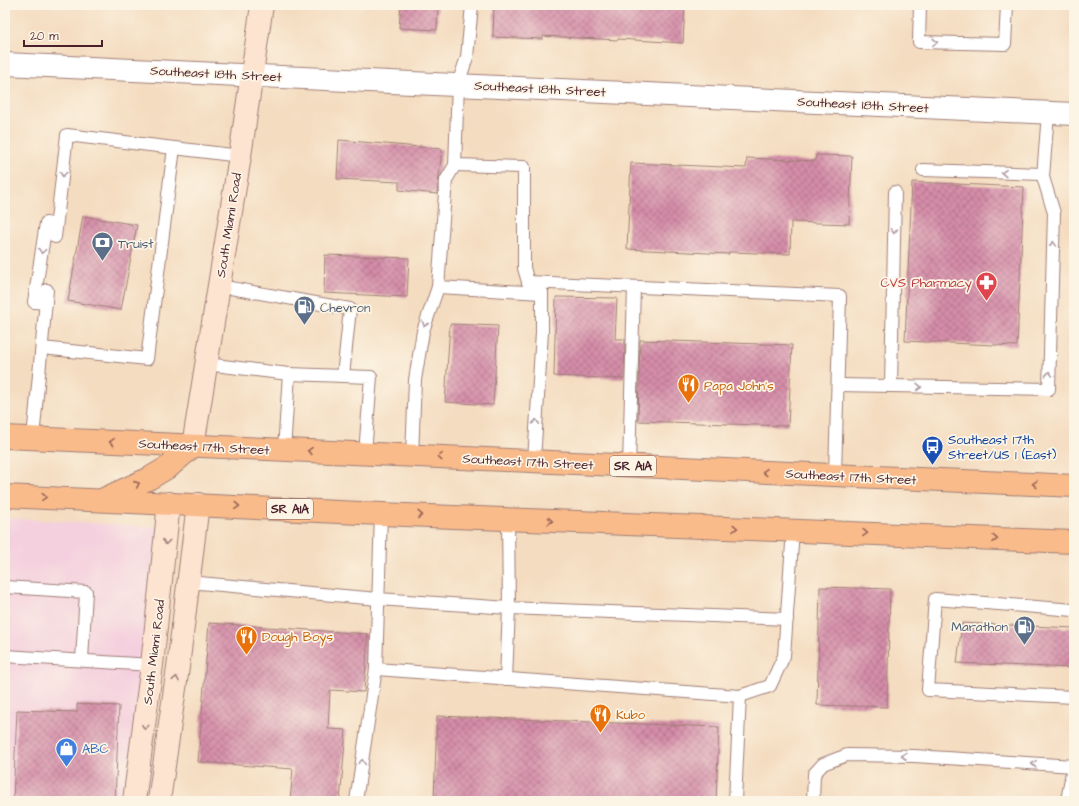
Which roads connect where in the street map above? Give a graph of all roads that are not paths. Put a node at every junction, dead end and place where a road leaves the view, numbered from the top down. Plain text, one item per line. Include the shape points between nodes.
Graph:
1 (262, 5) edge
2 (472, 5) edge
3 (920, 5) edge
4 (1006, 5) edge
5 (5, 64) edge
6 (252, 74) junction
7 (458, 84) junction
8 (1048, 113) junction
9 (1074, 114) edge
10 (174, 148) junction
11 (240, 156) junction
12 (455, 165) junction
13 (923, 170) dead end
14 (1043, 176) junction
15 (894, 192) dead end
16 (528, 282) junction
17 (219, 286) junction
18 (634, 286) junction
19 (438, 287) junction
20 (47, 290) dead end
21 (542, 293) junction
22 (46, 303) junction
23 (42, 348) junction
24 (206, 364) junction
25 (289, 374) junction
26 (343, 376) junction
27 (838, 385) junction
28 (891, 386) junction
29 (5, 437) edge
30 (33, 438) junction
31 (193, 446) junction
32 (284, 450) junction
33 (365, 453) junction
34 (412, 456) junction
35 (534, 461) junction
36 (629, 466) junction
37 (835, 475) junction
38 (1074, 486) edge
39 (5, 496) edge
40 (101, 500) junction
41 (169, 503) junction
42 (198, 504) junction
43 (381, 514) junction
44 (508, 519) junction
45 (793, 530) junction
46 (1074, 542) edge
47 (188, 582) junction
48 (5, 587) edge
49 (378, 599) junction
50 (509, 608) junction
51 (1074, 610) edge
52 (787, 619) junction
53 (5, 656) edge
54 (82, 660) junction
55 (5, 665) edge
56 (152, 665) junction
57 (376, 669) junction
58 (506, 679) junction
59 (740, 696) junction
60 (1074, 697) edge
61 (1073, 766) edge
62 (134, 801) edge
63 (158, 801) edge
64 (356, 801) edge
65 (735, 801) edge
66 (813, 801) edge
67 (1067, 801) edge

1 - 6 street, South Miami Road
2 - 7 lane via 467,57
3 -> 4 lane via 919,42 1005,44
5 - 6 street, Southeast 18th Street
6 - 7 street, Southeast 18th Street
6 - 11 street, South Miami Road
7 - 8 street, Southeast 18th Street
7 - 12 lane
8 - 9 street, Southeast 18th Street
8 - 14 lane
10 - 11 lane
10 -> 22 lane via 67,135 56,231 46,223 34,302
10 - 23 lane via 147,359
11 - 17 street, South Miami Road
12 - 16 lane via 524,167 524,268
12 - 19 lane via 446,180
14 -> 13 lane
28 -> 14 lane via 1049,389 1054,213
15 -> 28 lane
16 - 18 lane
16 - 21 lane
17 - 24 street, South Miami Road
17 - 26 lane via 350,309
18 - 27 lane via 840,296
18 - 36 lane
19 - 21 lane
19 -> 34 lane via 423,331 414,380
20 - 22 lane
35 -> 21 lane
22 - 23 lane
23 - 30 lane
24 - 25 lane
24 - 31 street, South Miami Road
25 - 26 lane
25 - 32 lane
26 - 33 lane via 371,377
27 - 28 lane
27 - 37 lane
29 - 30 main road, Southeast 17th Street / SR A1A
31 -> 30 main road, Southeast 17th Street / SR A1A
31 - 32 main road, Southeast 17th Street / SR A1A
40 -> 31 main road via 150,478 170,466
33 -> 32 main road, Southeast 17th Street / SR A1A
33 - 34 main road, Southeast 17th Street / SR A1A
35 -> 34 main road, Southeast 17th Street / SR A1A
35 - 36 main road, Southeast 17th Street / SR A1A
37 -> 36 main road, Southeast 17th Street / SR A1A
38 -> 37 main road, Southeast 17th Street / SR A1A
39 -> 40 main road, SR A1A
40 - 41 main road, SR A1A
41 - 42 main road, SR A1A
41 -> 56 street, South Miami Road
42 -> 43 main road, SR A1A
42 - 47 street, South Miami Road
43 -> 44 main road, SR A1A
43 - 49 lane
44 -> 45 main road, SR A1A
44 - 50 lane
45 -> 46 main road, SR A1A
45 - 52 lane
47 - 49 lane
63 -> 47 street, South Miami Road
48 - 54 lane via 86,592
49 - 50 lane
49 - 57 lane
50 - 52 lane
50 - 58 lane
51 - 60 lane via 935,599 928,690
52 - 59 lane via 784,656 770,686
53 - 54 lane
53 - 55 lane
54 - 56 lane
56 -> 62 street, South Miami Road
57 - 58 lane
64 -> 57 lane
58 - 59 lane
59 - 65 lane
61 -> 66 lane via 914,756 847,756 823,764 814,774
61 - 67 lane

